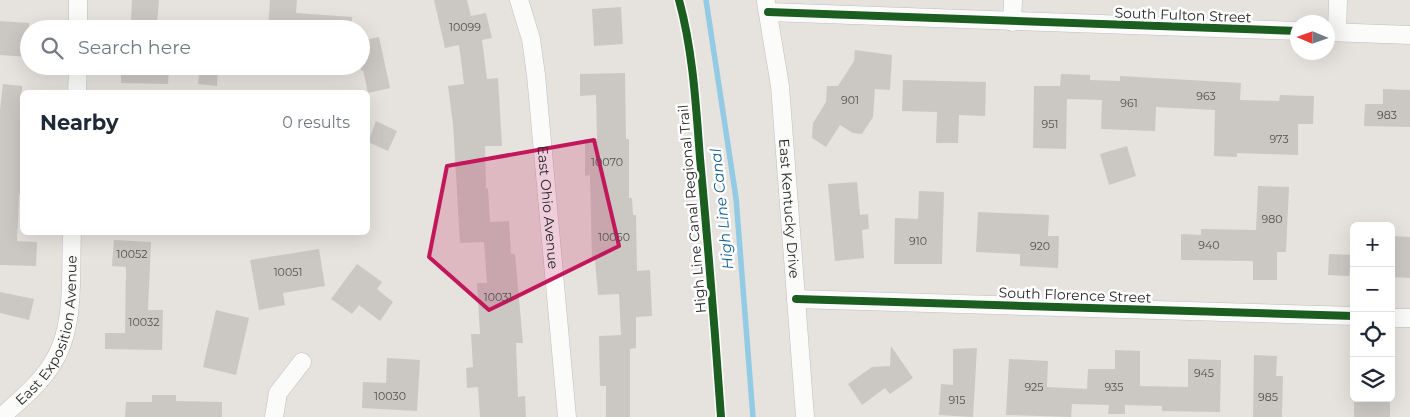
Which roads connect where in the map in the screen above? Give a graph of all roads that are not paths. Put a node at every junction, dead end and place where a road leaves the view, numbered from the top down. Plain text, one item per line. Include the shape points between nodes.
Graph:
1 (78, 0) edge
2 (520, 0) edge
3 (1013, 0) edge
4 (1338, 0) edge
5 (767, 6) edge
6 (1335, 16) edge
7 (78, 20) edge
8 (1012, 22) junction
9 (1290, 31) edge
10 (1335, 32) edge
11 (1410, 35) edge
12 (78, 75) edge
13 (77, 90) edge
14 (72, 235) edge
15 (796, 299) junction
16 (1350, 316) edge
17 (1395, 318) edge
18 (1410, 318) edge
19 (302, 362) dead end
20 (1, 417) edge
21 (274, 417) edge
22 (567, 417) edge
23 (805, 417) edge

1 - 7 street
2 - 22 street, East Ohio Avenue via 530,34 536,75
3 - 8 street
4 - 6 street
5 - 8 street, South Fulton Street
5 - 15 street, East Kentucky Drive via 779,79
8 - 9 street, South Fulton Street
10 - 11 street
12 - 13 street
14 - 20 street, East Exposition Avenue via 69,304 62,346 46,373
15 - 16 street, South Florence Street
15 - 23 street, East Kentucky Drive
17 - 18 street
19 - 21 street via 278,393

